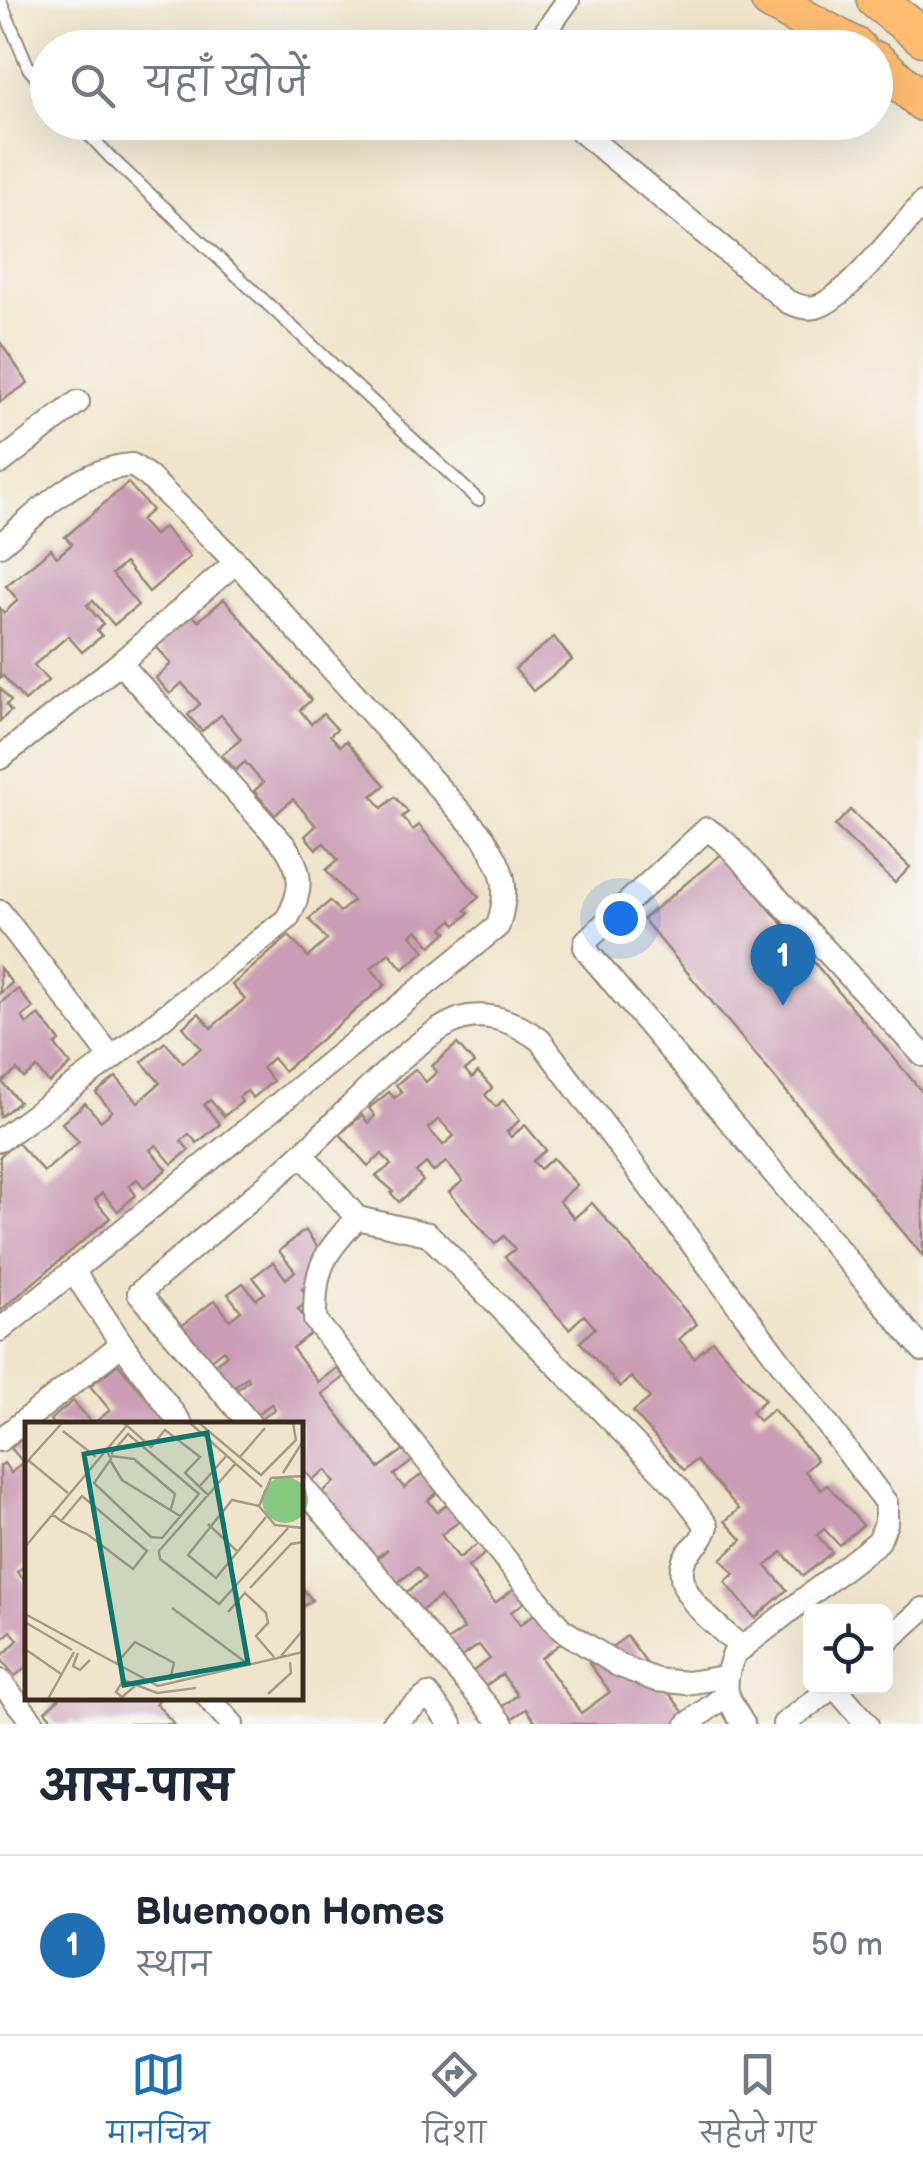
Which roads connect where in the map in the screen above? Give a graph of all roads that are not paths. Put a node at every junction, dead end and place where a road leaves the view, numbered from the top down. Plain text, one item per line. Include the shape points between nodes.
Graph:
1 (0, 0) edge
2 (568, 0) edge
3 (770, 0) edge
4 (876, 0) edge
5 (547, 30) edge
6 (824, 30) edge
7 (923, 36) edge
8 (30, 70) edge
9 (893, 76) edge
10 (923, 102) edge
11 (94, 140) edge
12 (592, 140) edge
13 (923, 203) edge
14 (78, 402) dead end
15 (0, 463) edge
16 (478, 500) dead end
17 (0, 545) edge
18 (236, 562) junction
19 (120, 663) junction
20 (0, 758) edge
21 (0, 912) edge
22 (923, 1055) edge
23 (112, 1058) junction
24 (0, 1140) edge
25 (302, 1154) junction
26 (358, 1218) junction
27 (73, 1271) junction
28 (0, 1330) edge
29 (122, 1344) junction
30 (923, 1350) edge
31 (180, 1422) edge
32 (248, 1422) edge
33 (0, 1440) edge
34 (302, 1486) edge
35 (923, 1609) edge
36 (893, 1636) edge
37 (742, 1648) junction
38 (0, 1681) edge
39 (725, 1686) junction
40 (823, 1694) edge
41 (841, 1694) edge
42 (210, 1699) edge
43 (34, 1724) edge
44 (232, 1724) edge
45 (392, 1724) edge
46 (450, 1724) edge
47 (502, 1724) edge
48 (688, 1724) edge
49 (744, 1724) edge
50 (784, 1724) edge
51 (867, 1724) edge

1 - 8 lane
2 - 5 street
3 - 6 highway
4 - 7 highway
9 - 10 highway
11 - 16 lane
12 - 13 street via 788,302 807,308 841,293
14 - 15 street
17 - 18 street via 72,485 93,473 132,466
18 - 19 street
18 - 27 street via 483,837 501,867 507,896 498,926
19 - 20 street
19 - 23 street via 285,846 301,881 288,919
21 - 23 street
22 - 30 street via 706,829 586,941 591,956
23 - 24 street
25 - 26 street
25 - 32 street via 139,1293
25 - 37 street via 426,1037 465,1017 492,1017 540,1040 886,1503 879,1541
26 - 37 street via 428,1234 678,1489 707,1526 681,1578 692,1599
26 - 39 street via 327,1252 315,1281 315,1320 562,1629 656,1680
27 - 28 street
27 - 29 street
29 - 31 street
29 - 33 street
34 - 47 street
35 - 36 street
37 - 39 street
38 - 43 street
39 - 48 street
39 - 49 street
40 - 50 street
41 - 51 street
42 - 44 street
45 - 46 street via 428,1695

